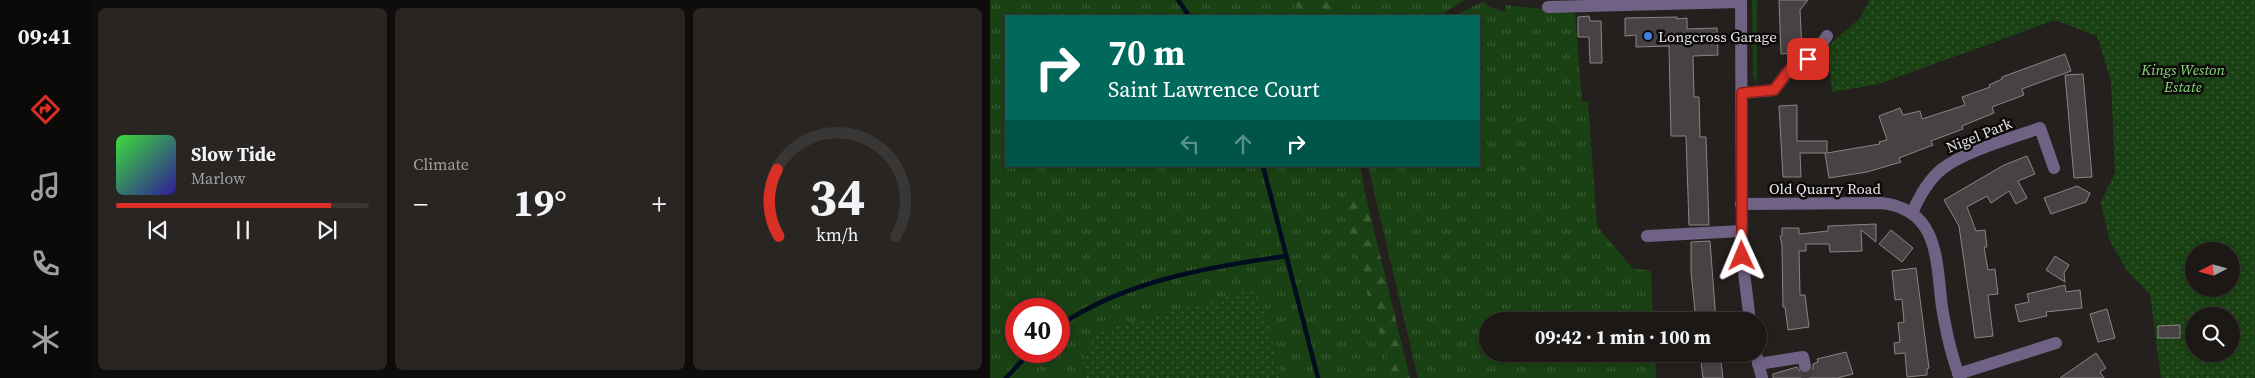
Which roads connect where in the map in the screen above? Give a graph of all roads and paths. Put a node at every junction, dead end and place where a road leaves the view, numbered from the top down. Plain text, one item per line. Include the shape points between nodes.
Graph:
1 (1741, 1) edge
2 (1548, 8) dead end
3 (1827, 36) dead end
4 (1742, 93) junction
5 (2054, 168) dead end
6 (1742, 204) junction
7 (1912, 213) junction
8 (1742, 231) junction
9 (1647, 236) dead end
10 (1749, 312) edge
11 (2056, 343) dead end
12 (1767, 359) edge
13 (1758, 362) edge
14 (1805, 366) dead end
15 (1959, 376) edge
16 (1762, 378) edge

1 - 2 street
1 - 4 street
3 - 4 street via 1817,51 1790,69 1774,90
4 - 6 street
5 - 7 street, Nigel Park via 2040,128 1948,164 1929,183
6 - 7 street, Old Quarry Road via 1881,203
6 - 8 street
7 - 15 street via 1934,244 1944,322
8 - 9 street
8 - 10 street
11 - 15 street
12 - 14 street via 1802,358
13 - 16 street

